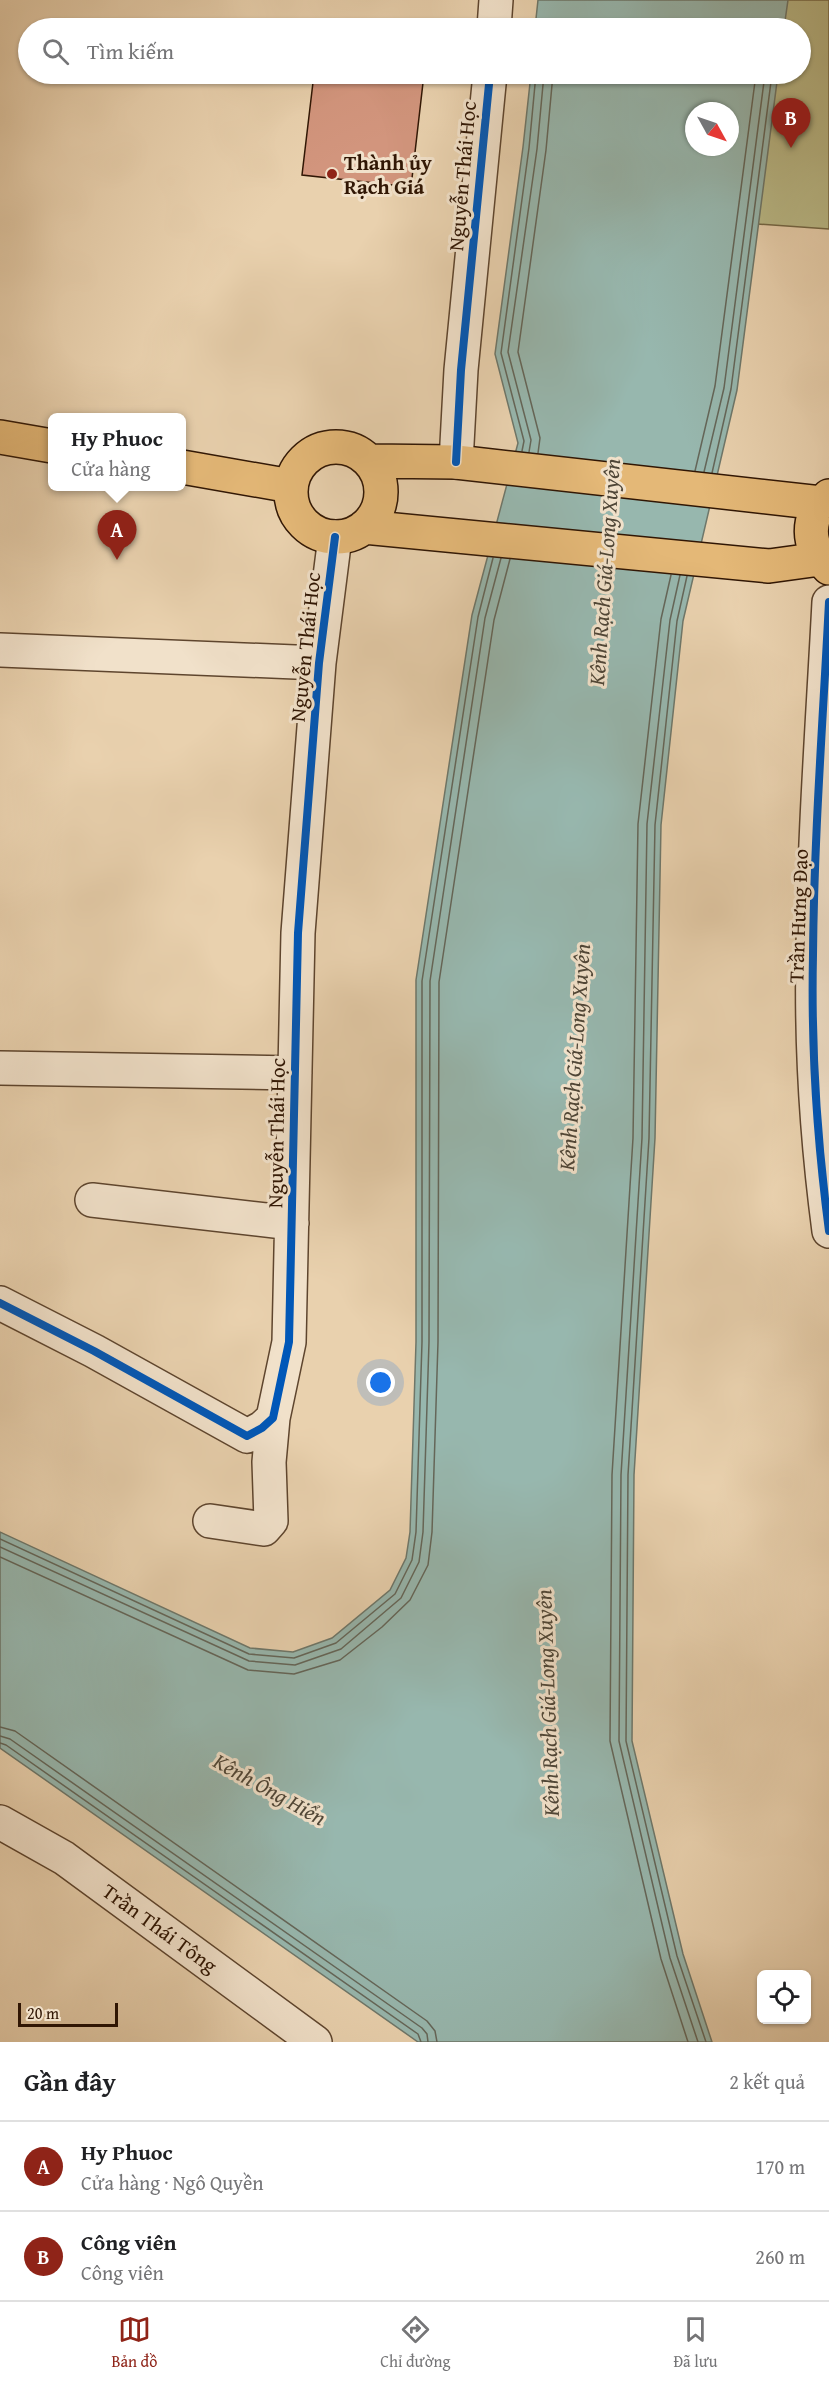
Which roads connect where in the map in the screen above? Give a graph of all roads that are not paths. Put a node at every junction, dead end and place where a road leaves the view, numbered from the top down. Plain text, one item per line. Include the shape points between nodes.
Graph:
1 (496, 0) edge
2 (495, 18) edge
3 (489, 84) edge
4 (0, 437) edge
5 (48, 445) edge
6 (370, 462) junction
7 (456, 462) junction
8 (186, 468) edge
9 (291, 486) junction
10 (825, 499) edge
11 (350, 532) junction
12 (824, 564) edge
13 (829, 602) edge
14 (0, 650) edge
15 (320, 663) junction
16 (822, 1054) edge
17 (0, 1068) edge
18 (295, 1073) junction
19 (92, 1200) dead end
20 (292, 1223) junction
21 (829, 1231) edge
22 (0, 1303) edge
23 (273, 1418) junction
24 (210, 1521) dead end
25 (0, 1822) edge
26 (315, 2042) edge

1 - 2 street
3 - 7 street, Nguyễn Thái Học via 461,370
4 - 5 main road
6 - 7 main road
6 - 9 main road via 345,447 330,447 304,460
6 - 11 main road via 378,474 380,502 374,516
7 - 10 main road via 784,498
8 - 9 main road
9 - 11 main road via 297,516 307,527 321,535
10 - 12 main road via 813,516 810,531 813,546
11 - 12 main road via 407,531 769,566
11 - 15 street, Nguyễn Thái Học
13 - 16 street, Trần Hưng Đạo via 813,955
14 - 15 street
15 - 18 street, Nguyễn Thái Học via 298,933
16 - 21 street, Trần Hưng Đạo via 821,1173
17 - 18 street
18 - 20 street, Nguyễn Thái Học
19 - 20 street
20 - 23 street, Nguyễn Thái Học via 289,1342
22 - 23 street via 247,1436
23 - 24 street, Nguyễn Thái Học via 269,1525 264,1529
25 - 26 street, Trần Thái Tông via 64,1858

